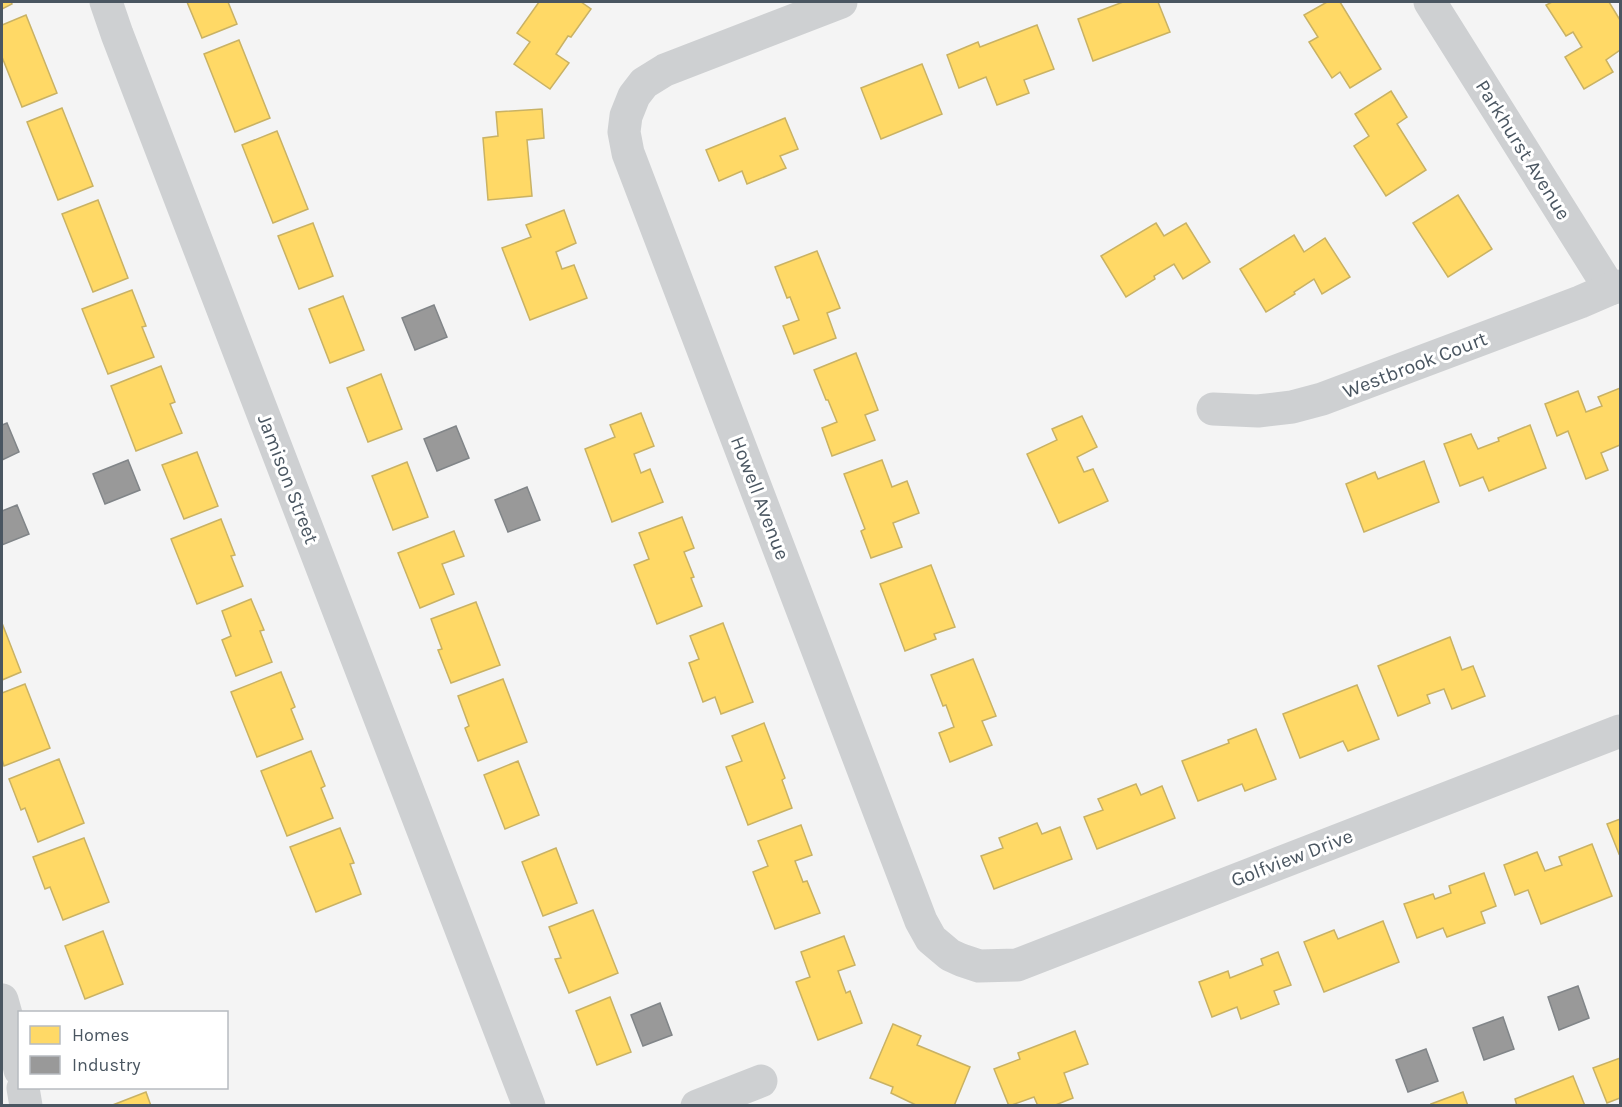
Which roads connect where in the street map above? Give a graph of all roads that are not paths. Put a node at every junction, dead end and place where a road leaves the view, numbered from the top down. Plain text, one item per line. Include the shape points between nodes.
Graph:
1 (106, 2) edge
2 (841, 2) edge
3 (1430, 2) edge
4 (1615, 287) edge
5 (1213, 410) dead end
6 (1620, 731) edge
7 (961, 960) joint
8 (2, 1000) edge
9 (18, 1060) edge
10 (761, 1081) dead end
11 (23, 1089) edge
12 (26, 1106) edge
13 (529, 1106) edge
14 (697, 1106) edge

1 - 13 street, Jamison Street
2 - 7 street, Howell Avenue via 665,70 644,83 634,96 624,132 628,153 921,921 931,939 950,956
3 - 4 street, Parkhurst Avenue
4 - 5 street, Westbrook Court via 1322,399 1258,411
6 - 7 street, Golfview Drive via 1017,965 979,966
8 - 9 street
10 - 14 street
11 - 12 street

